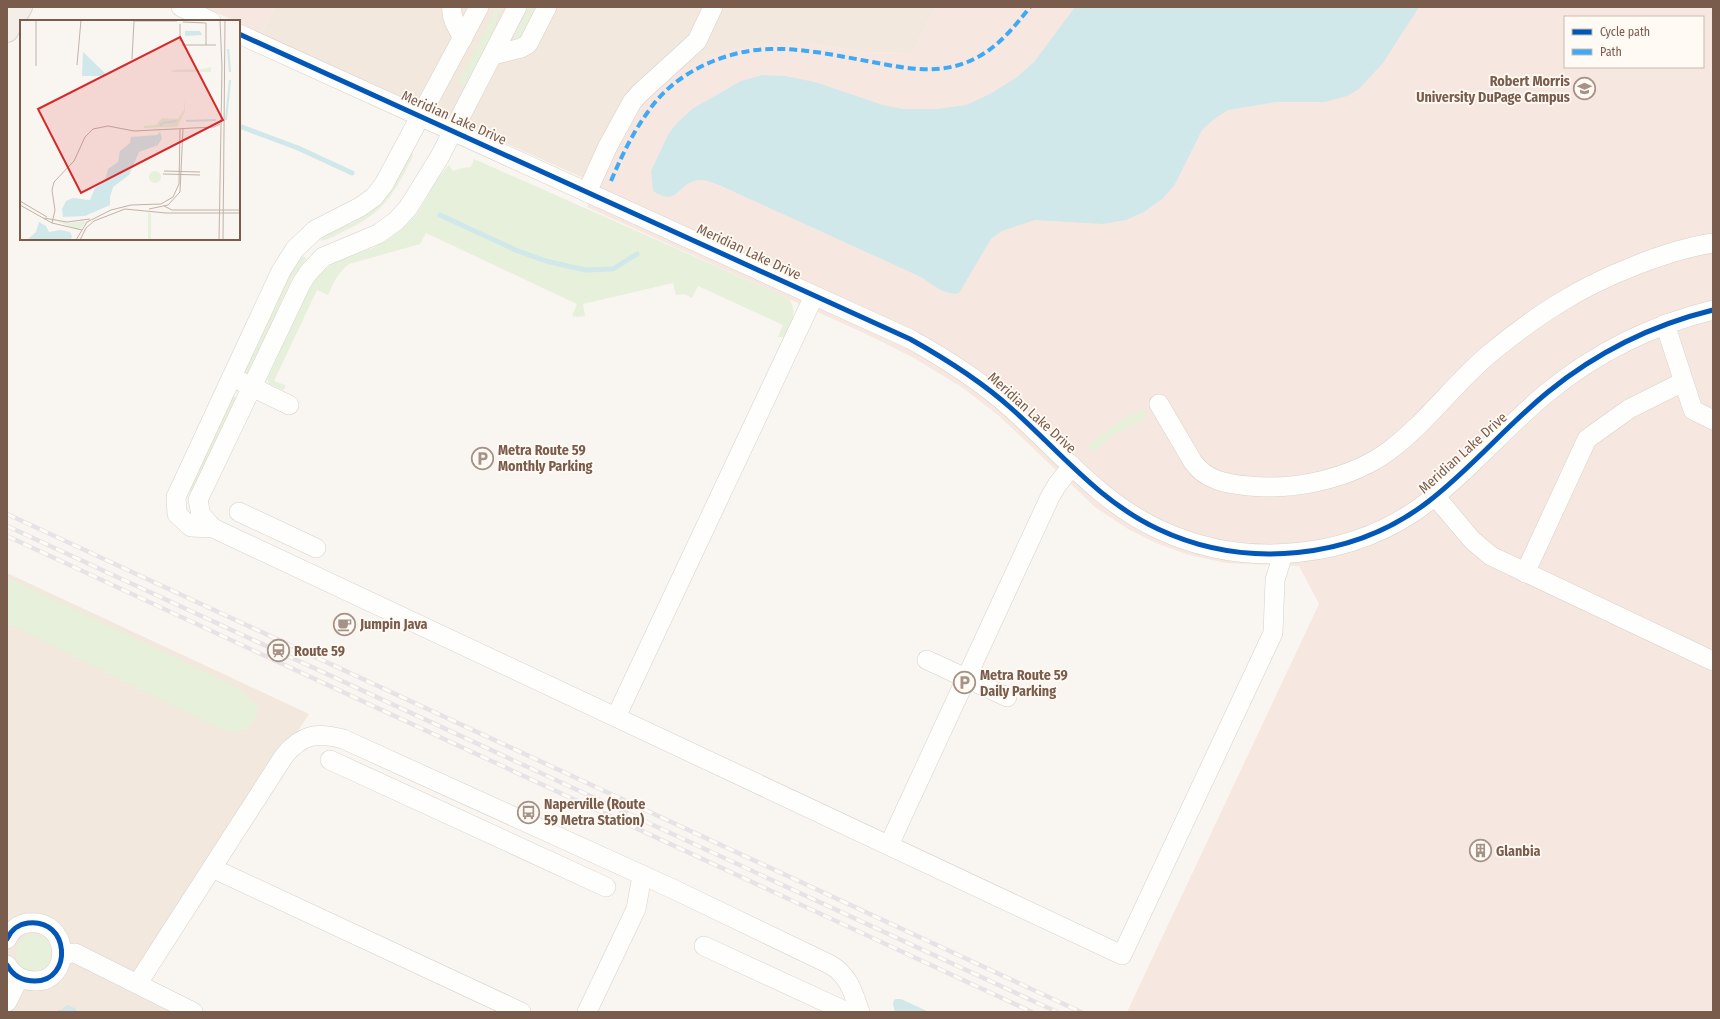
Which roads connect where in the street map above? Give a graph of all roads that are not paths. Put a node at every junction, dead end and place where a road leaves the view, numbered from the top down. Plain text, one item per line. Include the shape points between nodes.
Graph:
1 (21, 7) edge
2 (181, 7) edge
3 (452, 7) edge
4 (479, 7) edge
5 (517, 7) edge
6 (547, 7) edge
7 (713, 7) edge
8 (209, 20) edge
9 (7, 30) edge
10 (240, 34) edge
11 (463, 38) junction
12 (493, 55) junction
13 (420, 116) junction
14 (453, 132) junction
15 (587, 192) junction
16 (1713, 243) edge
17 (814, 296) junction
18 (1713, 310) edge
19 (1665, 324) junction
20 (231, 378) junction
21 (1683, 382) junction
22 (252, 387) junction
23 (1159, 404) dead end
24 (289, 405) dead end
25 (1713, 420) edge
26 (1072, 466) junction
27 (1435, 496) junction
28 (239, 512) dead end
29 (213, 528) junction
30 (316, 548) dead end
31 (1283, 554) junction
32 (1525, 573) junction
33 (927, 660) dead end
34 (1713, 661) edge
35 (967, 678) junction
36 (1007, 697) dead end
37 (616, 718) junction
38 (330, 760) dead end
39 (889, 845) junction
40 (212, 868) junction
41 (642, 876) junction
42 (606, 887) dead end
43 (10, 927) edge
44 (704, 946) dead end
45 (63, 954) junction
46 (13, 972) edge
47 (138, 983) junction
48 (7, 1002) edge
49 (193, 1012) edge
50 (521, 1012) edge
51 (587, 1012) edge
52 (847, 1012) edge
53 (860, 1012) edge

1 - 9 main road
2 - 8 street
3 - 11 street via 454,21
4 - 11 street
5 - 12 street
6 - 12 street via 528,44
7 - 15 street via 696,42 632,102
10 - 13 street, Meridian Lake Drive
11 - 13 street
12 - 14 street
13 - 14 street, Meridian Lake Drive
13 - 20 street via 384,184 374,197 315,230 295,249 281,271
14 - 15 street, Meridian Lake Drive
14 - 22 street via 419,192 396,221 378,234 323,257 308,273
15 - 17 street, Meridian Lake Drive
16 - 23 street via 1638,266 1599,282 1561,302 1487,356 1390,450 1370,462 1329,478 1288,487 1258,487 1238,485 1208,476 1193,462
17 - 26 street, Meridian Lake Drive via 910,338 945,358 1011,408
17 - 37 street
18 - 19 street, Meridian Lake Drive
19 - 21 street
19 - 27 street, Meridian Lake Drive via 1613,348 1568,376
20 - 22 street
20 - 29 street via 176,497 177,514 190,527
21 - 25 street via 1693,410
21 - 32 street via 1628,410 1587,439
22 - 24 street
22 - 29 street via 198,500 201,515
26 - 31 street, Meridian Lake Drive via 1102,494 1129,513 1159,529 1204,546
26 - 35 street via 1050,497
27 - 31 street, Meridian Lake Drive via 1402,519 1358,539 1328,548
27 - 32 street via 1482,549 1497,560
28 - 30 street
29 - 37 street
31 - 39 street via 1275,580 1273,633 1122,955
32 - 34 street
33 - 35 street
35 - 36 street
35 - 39 street
37 - 39 street
38 - 42 street
40 - 41 street via 292,746 301,739 321,735 343,739
40 - 47 street
40 - 50 street
41 - 51 street via 636,909
41 - 53 street via 839,970 849,982
43 - 45 street via 34,922 44,924 58,936
44 - 52 street
45 - 46 street via 61,963 48,978 28,981
45 - 47 street via 75,953
46 - 48 street
47 - 49 street

